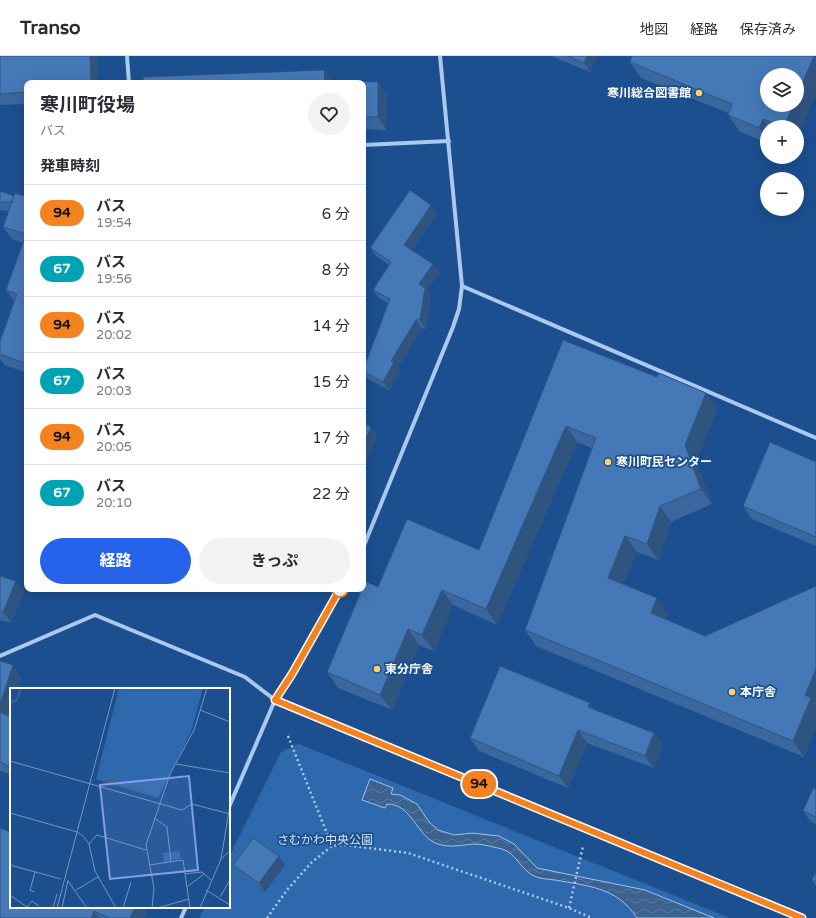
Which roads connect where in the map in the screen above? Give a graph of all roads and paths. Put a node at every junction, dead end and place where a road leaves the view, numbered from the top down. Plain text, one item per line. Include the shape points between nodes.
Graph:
1 (128, 56) edge
2 (440, 56) edge
3 (129, 80) edge
4 (449, 141) junction
5 (366, 145) edge
6 (462, 286) junction
7 (816, 438) edge
8 (366, 541) edge
9 (338, 592) edge
10 (0, 656) edge
11 (275, 700) junction
12 (288, 736) dead end
13 (230, 805) edge
14 (589, 830) junction
15 (332, 846) junction
16 (186, 908) edge
17 (568, 908) junction
18 (181, 918) edge
19 (267, 918) edge
20 (592, 918) edge
21 (802, 918) edge

1 - 3 street
2 - 4 street
4 - 5 street
4 - 6 street
6 - 7 street
6 - 8 street via 459,309 453,327
9 - 11 street
10 - 11 street via 95,615 245,677
11 - 13 street
11 - 14 street
12 - 15 path
14 - 17 path via 579,858
14 - 21 street
15 - 17 path via 365,846 408,853
15 - 19 path via 312,862
16 - 18 street
17 - 20 path

